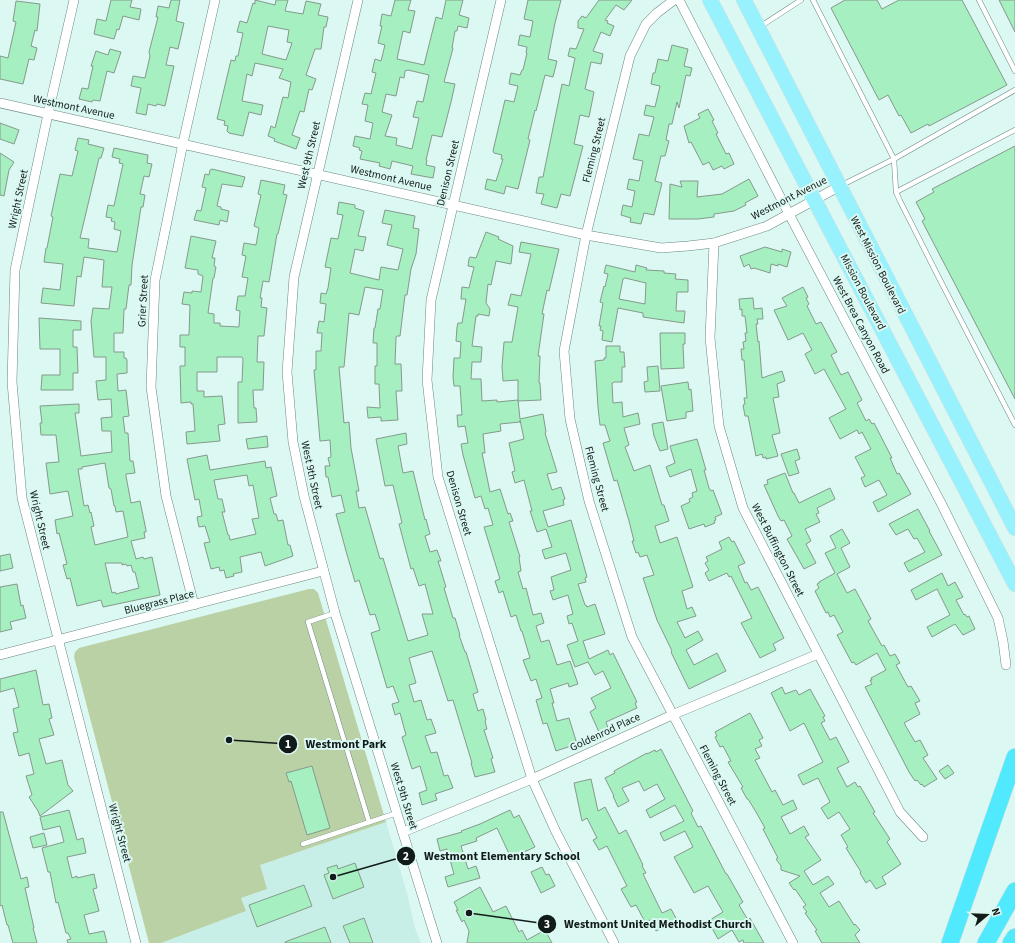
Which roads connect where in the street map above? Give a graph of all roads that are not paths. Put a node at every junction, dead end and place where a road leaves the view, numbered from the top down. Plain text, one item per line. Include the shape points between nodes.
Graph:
1 (74, 0) edge
2 (216, 0) edge
3 (358, 0) edge
4 (501, 0) edge
5 (674, 0) edge
6 (679, 0) edge
7 (710, 0) edge
8 (744, 0) edge
9 (802, 0) edge
10 (813, 0) edge
11 (979, 0) edge
12 (758, 28) junction
13 (1015, 71) edge
14 (1015, 90) edge
15 (0, 103) edge
16 (48, 114) junction
17 (1015, 130) edge
18 (183, 143) junction
19 (894, 159) junction
20 (317, 174) junction
21 (838, 187) junction
22 (896, 192) junction
23 (815, 200) junction
24 (453, 205) junction
25 (789, 214) junction
26 (586, 236) junction
27 (714, 243) junction
28 (1015, 425) edge
29 (1015, 528) edge
30 (323, 571) junction
31 (1015, 584) edge
32 (194, 606) junction
33 (335, 613) junction
34 (57, 640) junction
35 (818, 654) junction
36 (0, 655) edge
37 (1006, 665) dead end
38 (672, 715) junction
39 (1015, 757) edge
40 (532, 780) junction
41 (397, 813) junction
42 (369, 822) junction
43 (403, 832) junction
44 (923, 836) dead end
45 (303, 844) dead end
46 (1015, 891) edge
47 (1015, 937) edge
48 (136, 943) edge
49 (437, 943) edge
50 (614, 943) edge
51 (793, 943) edge
52 (950, 943) edge
53 (986, 943) edge
54 (1012, 943) edge

1 - 16 street, Wright Street
2 - 18 street, Grier Street
3 - 20 street, West 9th Street
4 - 24 street, Denison Street
5 - 26 street, Fleming Street via 646,24 630,56
6 - 25 street, West Brea Canyon Road
7 - 23 main road, Mission Boulevard
8 - 12 main road, West Mission Boulevard
9 - 12 lane
10 - 19 lane
11 - 13 lane
12 - 21 main road, West Mission Boulevard
14 - 19 lane
15 - 16 street, Westmont Avenue
16 - 18 street, Westmont Avenue
16 - 34 street, Wright Street via 15,270 12,382 22,498
17 - 22 lane
18 - 20 street, Westmont Avenue
18 - 32 street, Grier Street via 155,280 151,387 166,496
19 - 21 lane
19 - 22 lane
20 - 24 street, Westmont Avenue
20 - 30 street, West 9th Street via 294,277 287,372 293,442
21 - 23 street, Westmont Avenue
21 - 29 main road, West Mission Boulevard
22 - 28 lane
23 - 25 street, Westmont Avenue
23 - 31 main road, Mission Boulevard
24 - 26 street, Westmont Avenue
24 - 40 street, Denison Street via 431,300 427,380 438,477
25 - 27 street, Westmont Avenue via 767,226
25 - 37 street, West Brea Canyon Road via 941,503 998,618
26 - 27 street, Westmont Avenue via 661,248
26 - 38 street, Fleming Street via 564,351 570,419 589,501 632,637
27 - 35 street, West Buffington Street via 710,338 719,426 743,508
30 - 32 street, Bluegrass Place
30 - 33 street, West 9th Street
32 - 34 street, Bluegrass Place
33 - 41 street, West 9th Street
33 - 42 lane via 308,622
34 - 36 street, Bluegrass Place
34 - 48 street, Wright Street
35 - 38 street, Goldenrod Place
35 - 44 street, West Buffington Street via 900,812
38 - 40 street, Goldenrod Place
38 - 51 street, Fleming Street
39 - 52 highway
40 - 43 street, Goldenrod Place
40 - 50 street, Denison Street
41 - 42 lane
41 - 43 street, West 9th Street
42 - 45 lane
43 - 49 street, West 9th Street
46 - 53 highway
47 - 54 highway

